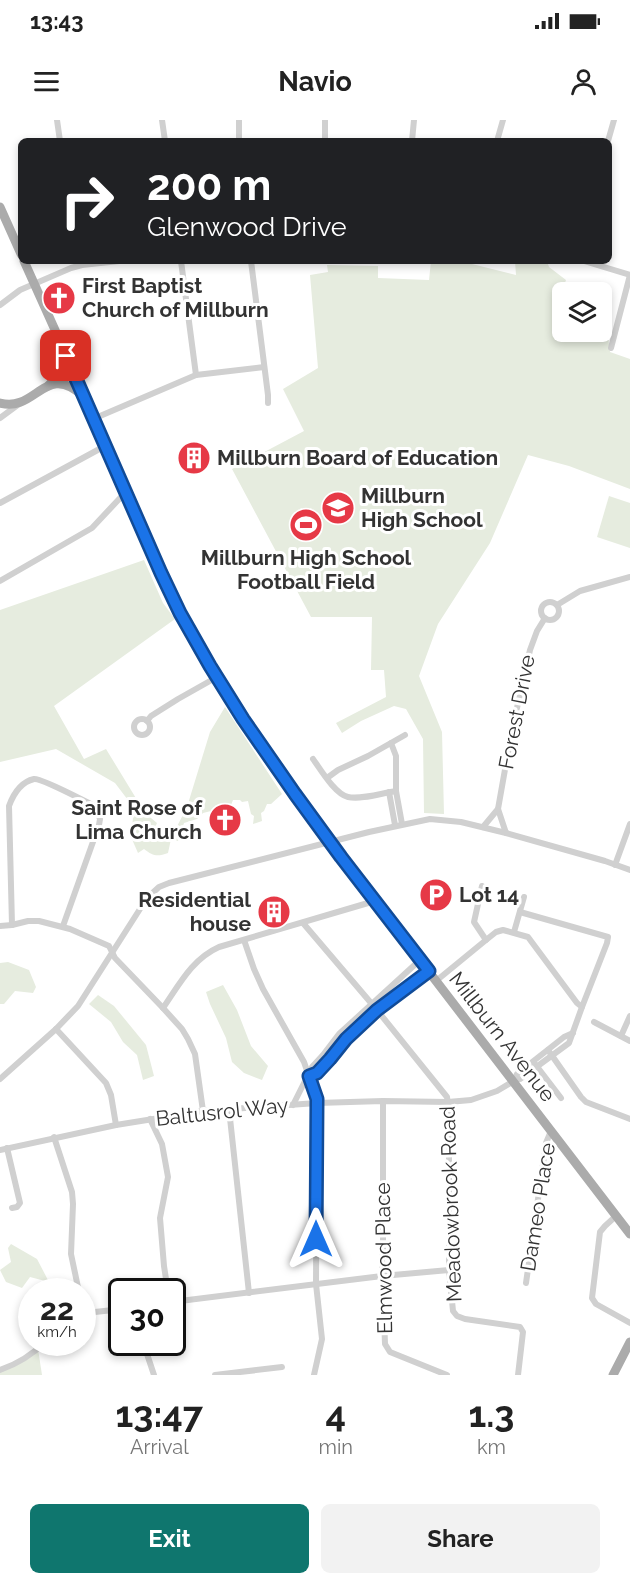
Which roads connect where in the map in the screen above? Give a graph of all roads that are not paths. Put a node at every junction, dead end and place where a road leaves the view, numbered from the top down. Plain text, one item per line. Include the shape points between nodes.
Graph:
1 (57, 120) edge
2 (162, 120) edge
3 (239, 120) edge
4 (326, 120) edge
5 (414, 120) edge
6 (503, 120) edge
7 (614, 120) edge
8 (60, 138) edge
9 (165, 138) edge
10 (239, 138) edge
11 (325, 138) edge
12 (412, 138) edge
13 (498, 138) edge
14 (609, 138) edge
15 (0, 207) edge
16 (3, 223) edge
17 (18, 249) edge
18 (25, 264) edge
19 (80, 264) edge
20 (181, 264) edge
21 (251, 264) edge
22 (592, 264) edge
23 (630, 275) edge
24 (34, 284) junction
25 (0, 305) edge
26 (611, 348) dead end
27 (264, 367) junction
28 (72, 368) junction
29 (196, 375) junction
30 (48, 386) junction
31 (83, 396) junction
32 (23, 401) junction
33 (0, 403) edge
34 (268, 403) dead end
35 (0, 418) edge
36 (93, 419) junction
37 (105, 446) junction
38 (126, 494) junction
39 (0, 503) edge
40 (630, 578) edge
41 (0, 580) edge
42 (557, 605) junction
43 (545, 618) junction
44 (217, 677) junction
45 (147, 721) dead end
46 (405, 735) dead end
47 (391, 743) junction
48 (313, 759) dead end
49 (327, 778) junction
50 (392, 791) junction
51 (498, 809) junction
52 (630, 824) edge
53 (399, 825) junction
54 (483, 827) junction
55 (506, 833) junction
56 (329, 841) junction
57 (615, 865) junction
58 (630, 870) edge
59 (483, 886) dead end
60 (524, 897) dead end
61 (373, 899) junction
62 (520, 912) junction
63 (303, 923) junction
64 (12, 925) junction
65 (0, 926) edge
66 (63, 926) junction
67 (514, 932) junction
68 (486, 939) junction
69 (244, 940) junction
70 (112, 953) junction
71 (420, 960) junction
72 (429, 971) junction
73 (436, 981) junction
74 (371, 1003) junction
75 (582, 1007) junction
76 (163, 1008) junction
77 (377, 1010) junction
78 (630, 1016) edge
79 (594, 1022) dead end
80 (56, 1029) junction
81 (573, 1033) junction
82 (621, 1036) junction
83 (630, 1041) edge
84 (548, 1050) junction
85 (553, 1056) junction
86 (535, 1064) junction
87 (309, 1076) junction
88 (0, 1079) edge
89 (514, 1081) junction
90 (561, 1098) dead end
91 (383, 1101) junction
92 (448, 1102) junction
93 (317, 1103) junction
94 (293, 1105) junction
95 (229, 1109) junction
96 (203, 1112) junction
97 (150, 1119) junction
98 (630, 1119) edge
99 (116, 1125) junction
100 (551, 1131) junction
101 (54, 1137) junction
102 (3, 1149) edge
103 (12, 1208) dead end
104 (616, 1216) junction
105 (630, 1234) edge
106 (449, 1270) junction
107 (382, 1276) junction
108 (76, 1278) edge
109 (166, 1278) edge
110 (526, 1283) dead end
111 (316, 1284) junction
112 (249, 1293) junction
113 (186, 1300) edge
114 (630, 1323) edge
115 (629, 1345) edge
116 (28, 1356) edge
117 (148, 1356) edge
118 (282, 1367) dead end
119 (0, 1370) edge
120 (250, 1373) edge
121 (154, 1375) edge
122 (215, 1375) edge
123 (314, 1375) edge
124 (447, 1375) edge
125 (518, 1375) edge
126 (613, 1375) edge

1 - 8 street
2 - 9 street
3 - 10 street
4 - 11 street
5 - 12 street
6 - 13 street
7 - 14 street
15 - 16 main road
16 - 17 main road
18 - 24 main road, Millburn Avenue
19 - 24 street
20 - 29 street
21 - 27 street
22 - 23 street
23 - 26 street
24 - 25 street
24 - 28 main road, Millburn Avenue
27 - 29 street
27 - 34 street
28 - 30 main road
28 - 31 main road, Millburn Avenue
29 - 36 street
30 - 31 main road via 67,384
30 - 32 main road
31 - 36 main road, Millburn Avenue
32 - 33 main road via 15,405
32 - 35 street
36 - 37 main road, Millburn Avenue
37 - 38 main road, Millburn Avenue
37 - 39 street
38 - 41 street via 92,528
38 - 44 main road, Millburn Avenue via 180,613
40 - 42 street, Forest Drive via 580,591
42 - 43 street, Forest Drive via 556,618
42 - 43 street, Forest Drive via 549,602 542,606
43 - 51 street, Forest Drive via 528,657
44 - 45 street
44 - 56 main road, Millburn Avenue
46 - 47 street
47 - 49 street
47 - 50 street via 396,756
48 - 49 street
49 - 50 street via 348,797
50 - 53 street
51 - 54 street, Forest Drive
51 - 55 street, Forest Drive
52 - 57 street
53 - 54 street via 430,819
53 - 56 street
54 - 55 street
55 - 57 street
56 - 61 main road, Millburn Avenue
56 - 70 street via 159,887 147,898
57 - 58 street
59 - 68 street via 474,922
60 - 62 street
61 - 63 street
61 - 71 main road, Millburn Avenue
62 - 67 street
62 - 75 street via 608,937
63 - 69 street
63 - 74 street, Meadowbrook Road
64 - 65 street
64 - 66 street via 39,921
64 - 66 street via 9,806 14,793 28,781 39,779 95,806 100,819
66 - 70 street via 109,946
67 - 68 street via 500,930
67 - 75 street via 528,937
68 - 73 street
69 - 76 street via 209,951 190,968
69 - 87 street via 263,989
70 - 76 street
70 - 80 street via 78,1006
71 - 72 main road, Millburn Avenue
71 - 74 street
72 - 73 main road, Millburn Avenue
72 - 77 street
73 - 89 main road, Millburn Avenue
74 - 77 street, Meadowbrook Road
74 - 87 street via 339,1034
75 - 81 street
76 - 96 street via 182,1029 195,1054
77 - 87 street via 317,1073
77 - 92 street, Meadowbrook Road
78 - 82 street
79 - 82 street
80 - 88 street
80 - 99 street via 106,1083
81 - 84 street
81 - 85 street via 569,1043
82 - 83 street
84 - 85 street
84 - 86 street
85 - 86 street
85 - 98 street via 586,1102
86 - 89 street, Baltusrol Way via 517,1074
86 - 90 street
87 - 93 street
87 - 94 street
89 - 92 street, Baltusrol Way via 484,1096
89 - 100 main road, Millburn Avenue
91 - 92 street, Baltusrol Way
91 - 93 street, Baltusrol Way
91 - 107 street, Elmwood Place
92 - 106 street, Meadowbrook Road
93 - 94 street, Baltusrol Way
93 - 111 street
94 - 95 street, Baltusrol Way
95 - 96 street, Baltusrol Way
95 - 112 street
96 - 97 street, Baltusrol Way
97 - 99 street, Baltusrol Way
97 - 109 street via 162,1144 168,1177 160,1218
99 - 101 street, Baltusrol Way
100 - 104 main road, Millburn Avenue
100 - 110 street, Dameo Place
101 - 102 street, Baltusrol Way
101 - 108 street via 72,1192 71,1254
102 - 103 street via 20,1203
104 - 105 main road, Millburn Avenue
104 - 114 street via 600,1232 592,1298
106 - 107 street
106 - 125 street, Meadowbrook Road via 453,1311 458,1316 521,1328
107 - 111 street
107 - 124 street, Elmwood Place via 388,1351
111 - 112 street
111 - 123 street via 322,1339
112 - 113 street
115 - 126 main road
116 - 119 street
117 - 121 street
118 - 120 street
120 - 122 street

